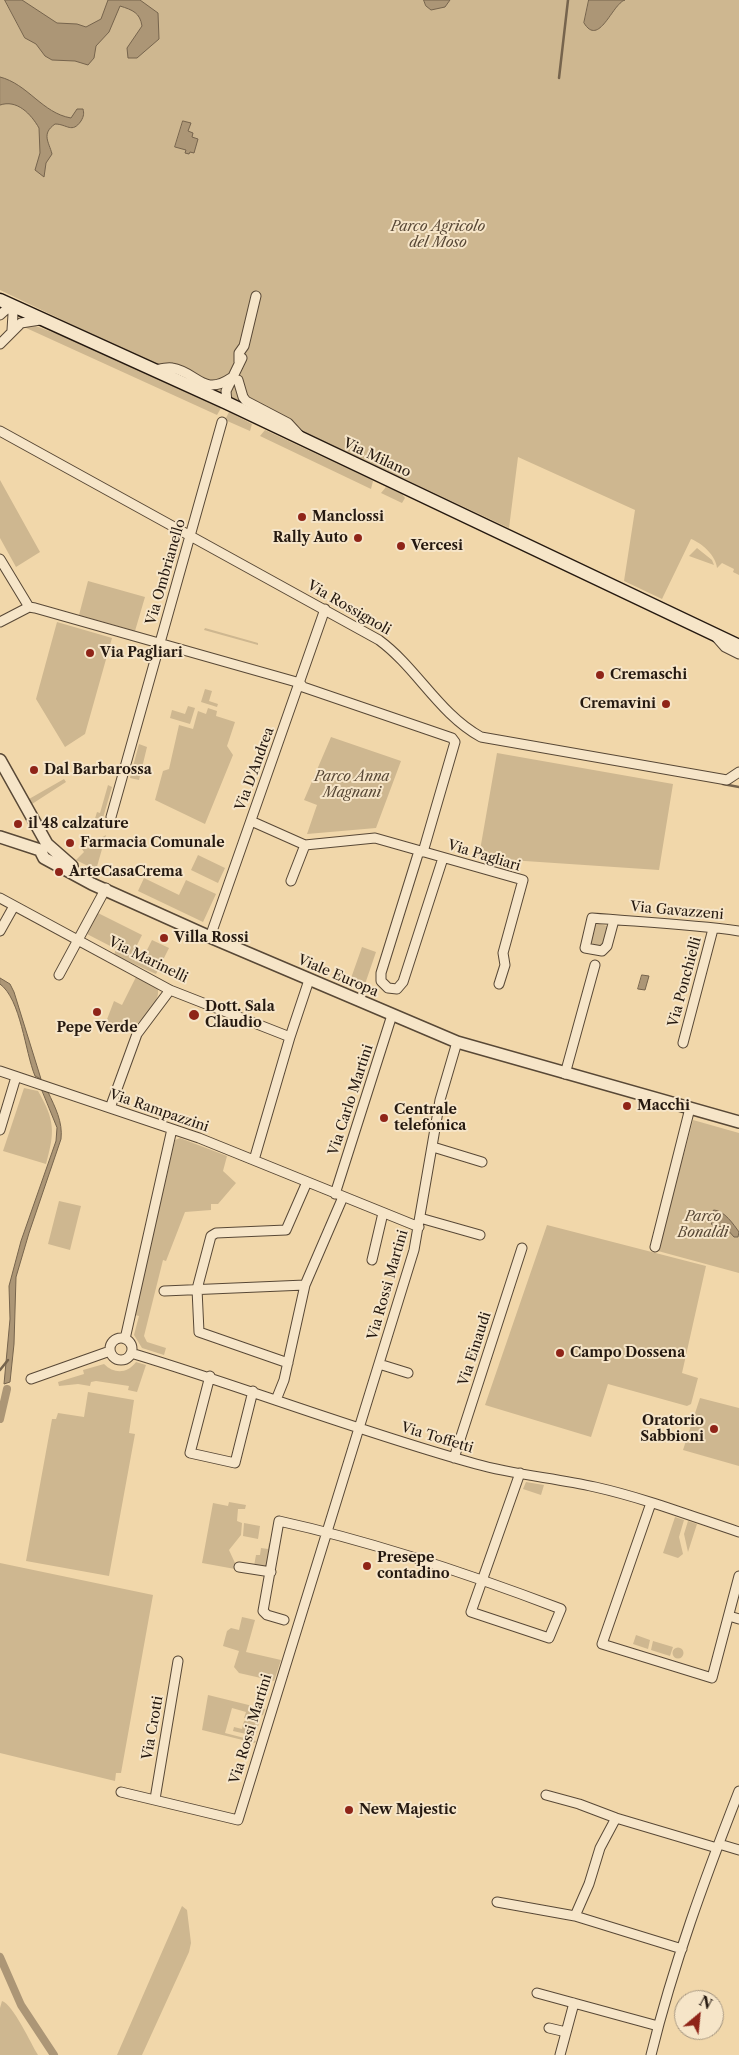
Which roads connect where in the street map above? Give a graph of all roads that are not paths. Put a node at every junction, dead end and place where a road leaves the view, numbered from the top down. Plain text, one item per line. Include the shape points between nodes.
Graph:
1 (256, 296) dead end
2 (6, 303) edge
3 (0, 315) edge
4 (42, 320) junction
5 (12, 330) junction
6 (0, 344) edge
7 (153, 370) junction
8 (235, 377) junction
9 (228, 403) junction
10 (222, 422) dead end
11 (1, 432) edge
12 (304, 440) junction
13 (190, 536) junction
14 (0, 558) edge
15 (28, 607) junction
16 (325, 609) junction
17 (0, 622) edge
18 (714, 634) junction
19 (160, 643) junction
20 (739, 646) edge
21 (739, 654) edge
22 (300, 683) junction
23 (0, 760) edge
24 (3, 771) edge
25 (739, 772) edge
26 (111, 817) dead end
27 (251, 821) junction
28 (0, 837) edge
29 (305, 845) junction
30 (47, 851) junction
31 (421, 851) junction
32 (443, 858) junction
33 (291, 881) dead end
34 (106, 888) junction
35 (0, 898) edge
36 (14, 906) junction
37 (614, 920) dead end
38 (713, 929) junction
39 (0, 931) edge
40 (739, 931) edge
41 (210, 937) junction
42 (78, 940) junction
43 (595, 965) dead end
44 (59, 974) dead end
45 (310, 980) junction
46 (499, 984) dead end
47 (170, 990) junction
48 (392, 1015) junction
49 (290, 1037) junction
50 (457, 1042) junction
51 (683, 1043) dead end
52 (0, 1070) edge
53 (564, 1074) junction
54 (16, 1077) junction
55 (110, 1108) junction
56 (690, 1108) junction
57 (739, 1122) edge
58 (172, 1129) junction
59 (0, 1130) edge
60 (432, 1147) junction
61 (254, 1160) junction
62 (482, 1162) dead end
63 (307, 1182) junction
64 (339, 1196) junction
65 (383, 1213) junction
66 (419, 1222) junction
67 (480, 1235) dead end
68 (655, 1247) dead end
69 (522, 1248) dead end
70 (372, 1260) dead end
71 (305, 1285) junction
72 (197, 1289) junction
73 (164, 1291) dead end
74 (125, 1339) junction
75 (110, 1351) junction
76 (132, 1352) junction
77 (288, 1363) junction
78 (379, 1364) junction
79 (408, 1373) dead end
80 (210, 1376) junction
81 (31, 1379) dead end
82 (253, 1392) junction
83 (276, 1400) junction
84 (359, 1429) junction
85 (454, 1458) junction
86 (520, 1473) junction
87 (651, 1503) junction
88 (326, 1531) junction
89 (739, 1532) edge
90 (239, 1567) dead end
91 (271, 1572) junction
92 (739, 1576) edge
93 (484, 1580) junction
94 (729, 1616) junction
95 (739, 1619) edge
96 (284, 1620) dead end
97 (178, 1661) dead end
98 (739, 1791) edge
99 (121, 1792) dead end
100 (546, 1796) dead end
101 (155, 1799) junction
102 (616, 1818) junction
103 (718, 1846) junction
104 (739, 1850) edge
105 (497, 1902) dead end
106 (574, 1916) junction
107 (682, 1949) junction
108 (536, 1993) dead end
109 (574, 2003) junction
110 (658, 2026) junction
111 (549, 2028) dead end
112 (566, 2032) junction
113 (560, 2055) edge
114 (651, 2055) edge

1 - 8 street via 244,354
2 - 3 street
2 - 4 main road, Via Milano
2 - 5 street via 13,314
4 - 5 street via 21,322
4 - 7 main road, Via Milano
5 - 6 street
7 - 8 street via 172,368 209,386 220,386
7 - 9 main road, Via Milano
8 - 9 street via 226,391
8 - 12 street via 246,401 288,422
9 - 12 main road, Via Milano
10 - 13 street, Via Ombrianello
11 - 13 street, Via Rossignoli
12 - 18 main road, Via Milano
13 - 16 street, Via Rossignoli
13 - 19 street, Via Ombrianello
14 - 15 street
15 - 17 street
15 - 19 street
16 - 22 street, Via D'Andrea
16 - 25 street, Via Rossignoli via 390,648 458,721 481,736 727,780
18 - 20 main road, Via Milano
18 - 21 street via 725,647
19 - 22 street
19 - 26 street, Via Ombrianello
22 - 27 street, Via D'Andrea
22 - 31 street via 303,687 452,738 455,742
23 - 24 street
24 - 30 street
27 - 29 street, Via Pagliari
27 - 41 street, Via D'Andrea
28 - 30 street
29 - 31 street, Via Pagliari via 375,838
29 - 33 street
30 - 34 street, Viale Europa via 95,878
31 - 32 street, Via Pagliari
31 - 32 street via 380,973 381,981 388,988 396,988 403,982
32 - 46 street, Via Pagliari via 522,880 503,953 505,965
34 - 41 street, Viale Europa
34 - 42 street
35 - 36 street, Via Marinelli
36 - 39 street
36 - 42 street, Via Marinelli
37 - 38 street, Via Gavazzeni
38 - 40 street, Via Gavazzeni
38 - 51 street, Via Ponchielli
41 - 45 street, Viale Europa
42 - 44 street
42 - 47 street, Via Marinelli
43 - 53 street
45 - 48 street, Viale Europa
45 - 49 street
47 - 49 street, Via Marinelli
47 - 55 street via 137,1034
48 - 50 street, Viale Europa
48 - 64 street, Via Carlo Martini
49 - 61 street
50 - 53 street, Viale Europa
50 - 60 street, Via Rossi Martini via 440,1100
52 - 54 street, Via Rampazzini
53 - 56 street, Viale Europa
54 - 55 street, Via Rampazzini
54 - 59 street
55 - 58 street, Via Rampazzini
56 - 57 street, Viale Europa
56 - 68 street
58 - 61 street, Via Rampazzini
58 - 74 street
60 - 62 street
60 - 66 street, Via Rossi Martini
61 - 63 street, Via Rampazzini
63 - 64 street, Via Rampazzini
63 - 72 street via 286,1230 216,1233 212,1236
64 - 65 street, Via Rampazzini
64 - 71 street, Via Carlo Martini
65 - 66 street, Via Rampazzini
65 - 70 street
66 - 67 street, Via Rampazzini
66 - 78 street, Via Rossi Martini via 414,1250
69 - 85 street, Via Einaudi
71 - 72 street
71 - 77 street, Via Carlo Martini
72 - 73 street
72 - 77 street via 199,1332
74 - 75 street via 118,1338
74 - 76 street via 130,1343
75 - 76 street, Via Toffetti via 120,1360
75 - 81 street
76 - 80 street, Via Toffetti
77 - 83 street, Via Carlo Martini
78 - 79 street
78 - 84 street, Via Rossi Martini
80 - 82 street, Via Toffetti
80 - 82 street via 190,1453 235,1463
82 - 83 street, Via Toffetti
83 - 84 street, Via Toffetti
84 - 85 street, Via Toffetti
84 - 88 street, Via Rossi Martini
85 - 86 street, Via Toffetti
86 - 87 street, Via Toffetti via 596,1487
86 - 93 street
87 - 89 street, Via Toffetti
87 - 94 street via 602,1644 712,1678
88 - 91 street via 279,1521
88 - 93 street
88 - 101 street, Via Rossi Martini via 238,1820
90 - 91 street
91 - 96 street via 264,1611
92 - 94 street
93 - 93 street via 471,1612 549,1638 561,1609
94 - 95 street
97 - 101 street, Via Crotti
98 - 103 street
99 - 101 street, Via Rossi Martini
100 - 102 street
102 - 103 street
102 - 106 street via 600,1848 589,1884
103 - 104 street
103 - 107 street
105 - 106 street
106 - 107 street
107 - 110 street
108 - 109 street
109 - 110 street
109 - 112 street
110 - 114 street
111 - 112 street
112 - 113 street

